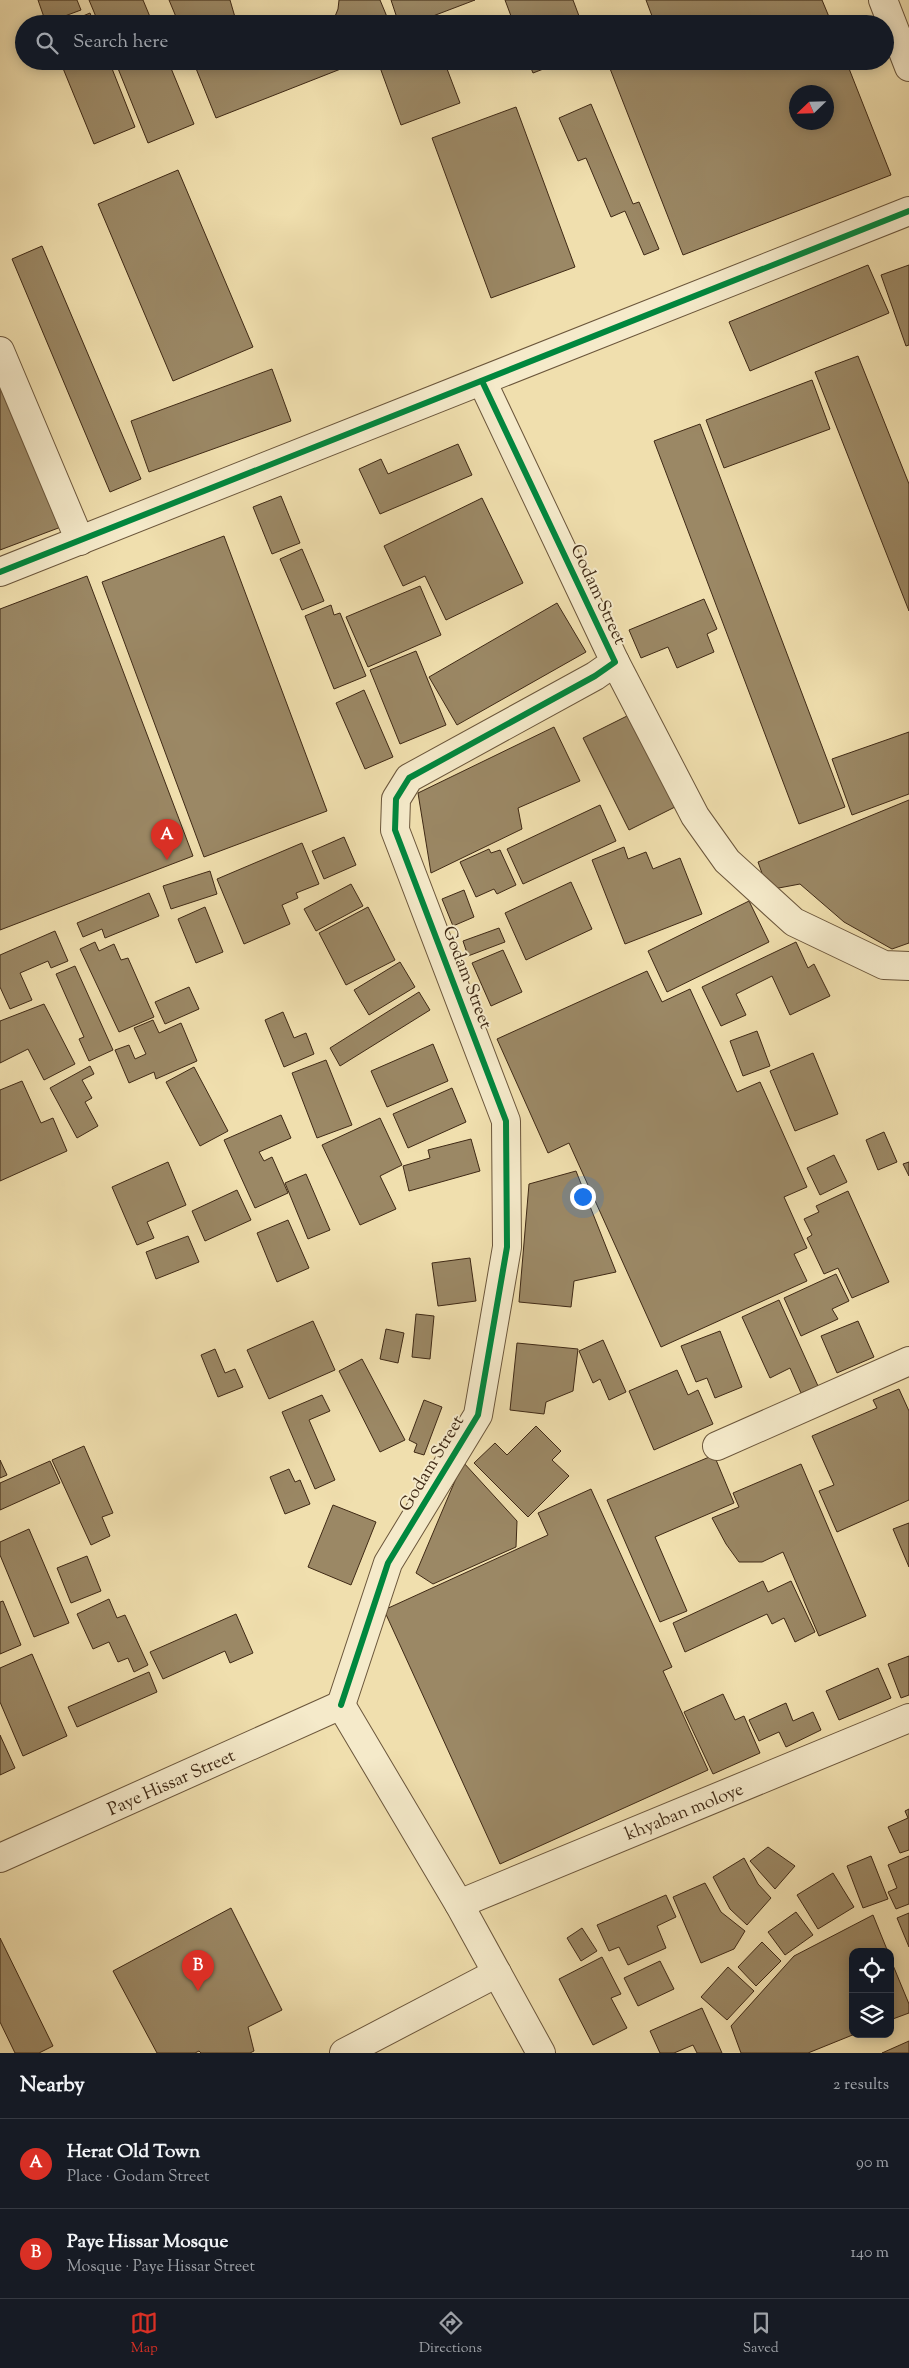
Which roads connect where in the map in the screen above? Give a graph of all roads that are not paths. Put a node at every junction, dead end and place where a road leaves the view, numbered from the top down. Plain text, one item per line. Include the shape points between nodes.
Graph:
1 (883, 0) edge
2 (889, 15) edge
3 (894, 28) edge
4 (909, 67) edge
5 (909, 211) edge
6 (0, 351) edge
7 (482, 381) junction
8 (80, 540) junction
9 (0, 572) edge
10 (615, 662) junction
11 (909, 966) edge
12 (909, 1361) edge
13 (717, 1446) dead end
14 (341, 1705) junction
15 (909, 1718) edge
16 (0, 1858) edge
17 (459, 1904) junction
18 (497, 1973) junction
19 (344, 2053) edge
20 (541, 2053) edge

1 - 2 street
3 - 4 street
5 - 7 street
6 - 8 street
7 - 8 street
7 - 10 street, Godam Street
8 - 9 street
10 - 11 street via 695,816 727,861 794,922 884,965
10 - 14 street, Godam Street via 409,778 396,799 395,830 506,1121 507,1247 478,1415 388,1563
12 - 13 street
14 - 16 street, Paye Hissar Street
14 - 17 street
15 - 17 street, khyaban moloye
17 - 18 street
18 - 19 street
18 - 20 street

